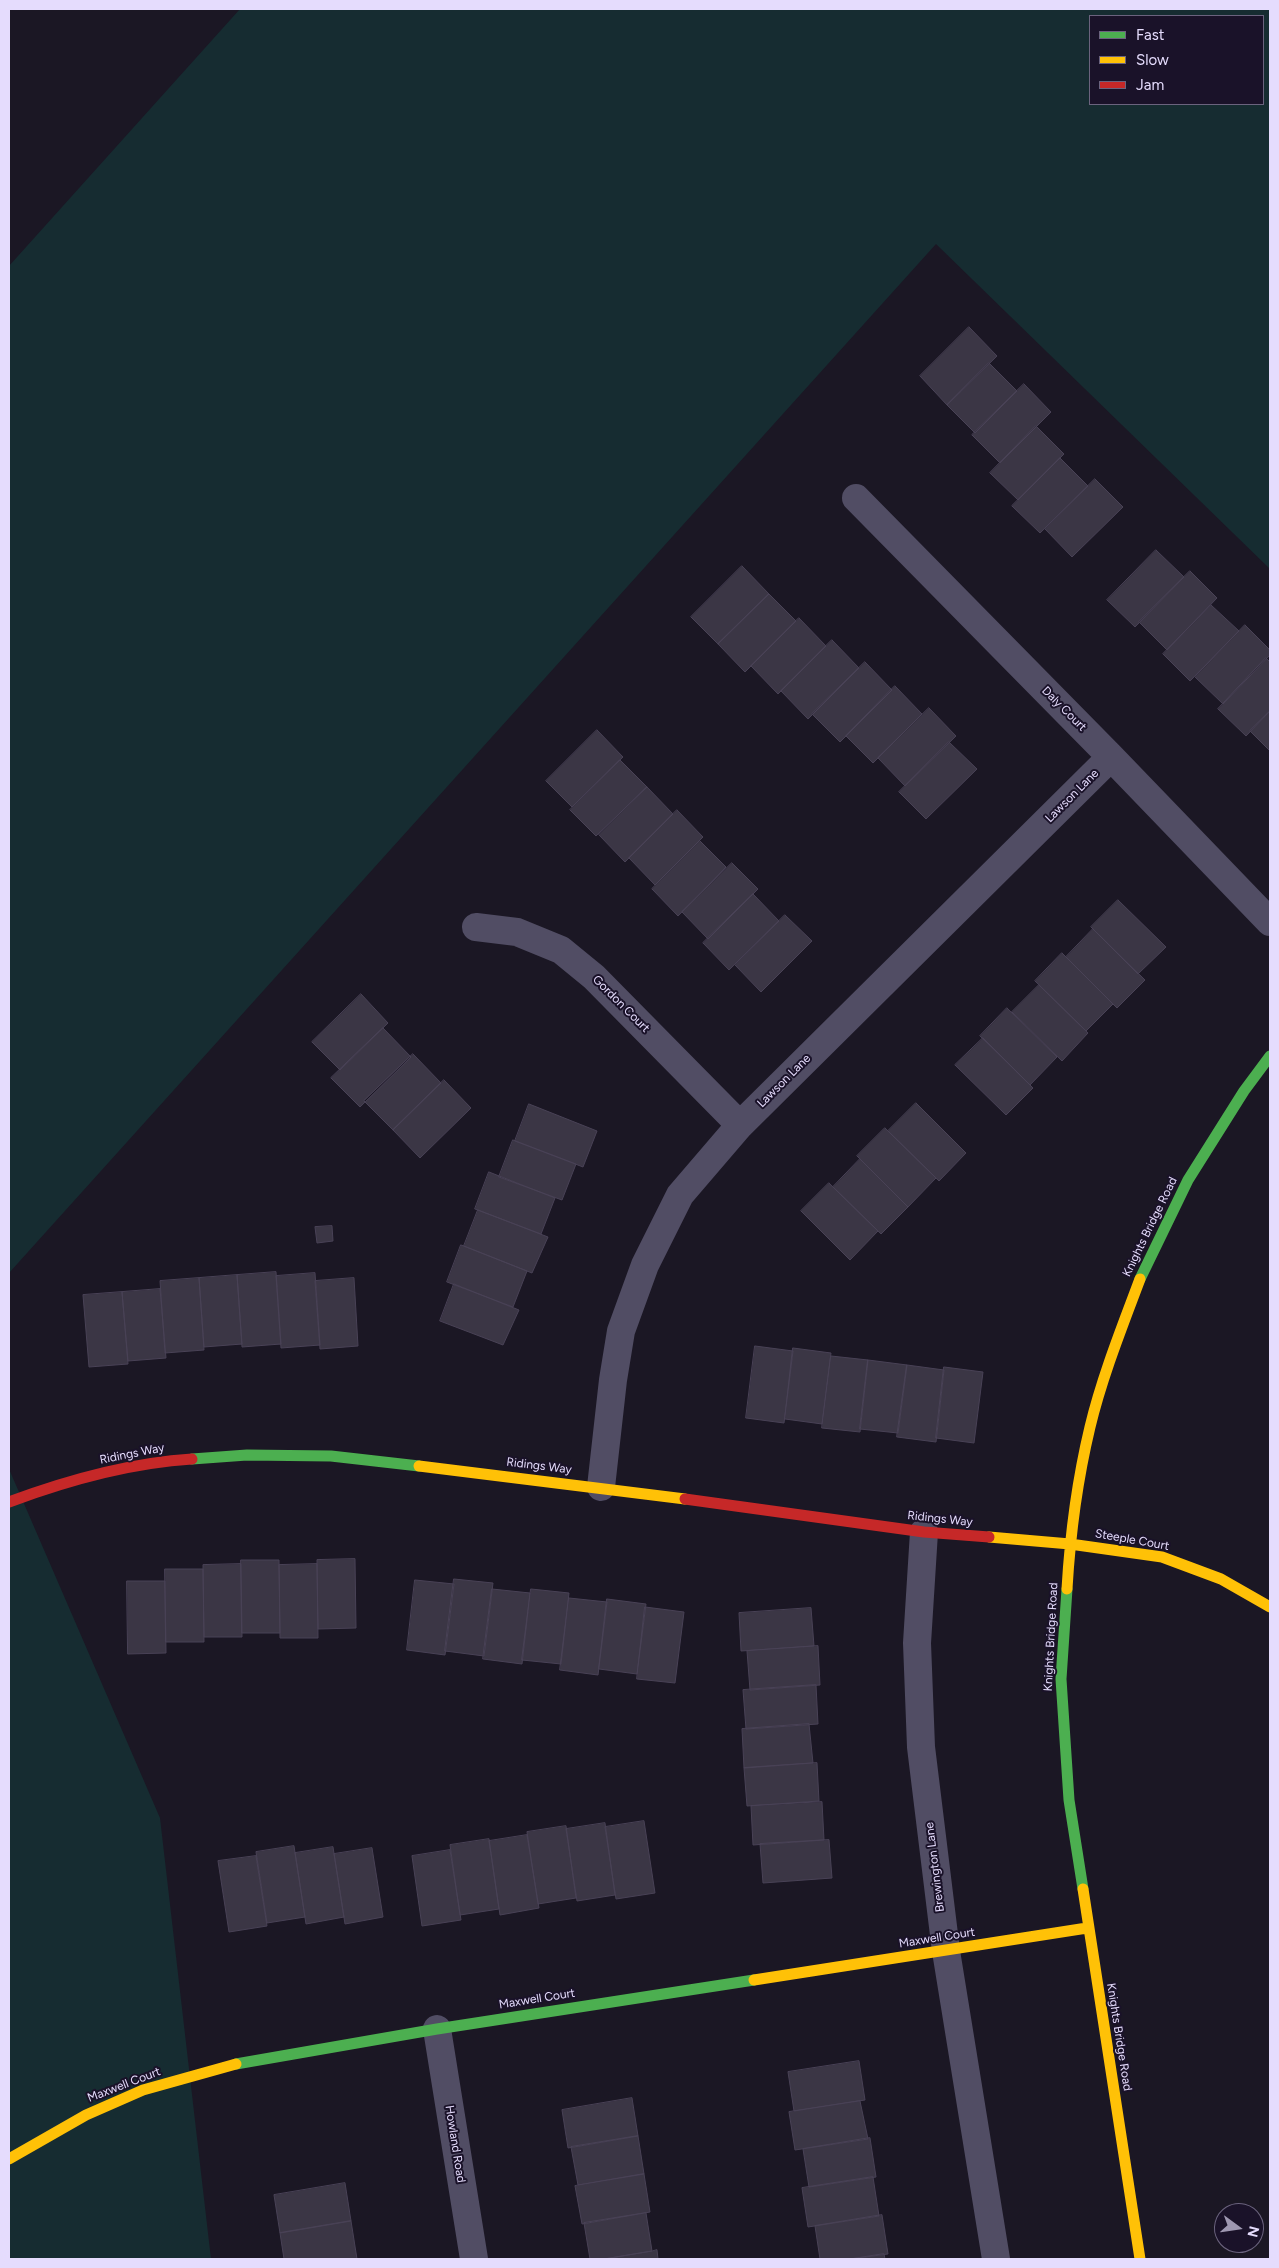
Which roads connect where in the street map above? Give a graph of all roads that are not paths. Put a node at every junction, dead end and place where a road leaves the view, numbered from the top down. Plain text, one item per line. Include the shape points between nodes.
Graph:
1 (856, 498) dead end
2 (1111, 757) junction
3 (1270, 922) edge
4 (476, 927) dead end
5 (1270, 1056) edge
6 (740, 1125) junction
7 (601, 1487) junction
8 (9, 1502) edge
9 (924, 1532) junction
10 (1070, 1544) junction
11 (1270, 1607) edge
12 (1087, 1928) junction
13 (946, 1951) junction
14 (437, 2029) junction
15 (9, 2159) edge
16 (474, 2259) edge
17 (996, 2259) edge
18 (1140, 2259) edge

1 - 2 street, Daly Court
2 - 3 street, Daly Court
2 - 6 street, Lawson Lane
4 - 6 street, Gordon Court via 517,932 561,950 594,976
5 - 10 street, Knights Bridge Road via 1188,1180 1144,1267 1116,1342 1090,1427
6 - 7 street, Lawson Lane via 680,1195 645,1264 621,1331 612,1380
7 - 8 street, Ridings Way via 331,1456 247,1455 154,1461 62,1482
7 - 9 street, Ridings Way
9 - 10 street, Ridings Way
9 - 13 street, Brewington Lane via 917,1643 921,1747
10 - 11 street, Steeple Court via 1162,1557 1221,1578
10 - 12 street, Knights Bridge Road via 1061,1679 1069,1800
12 - 13 street, Maxwell Court
12 - 18 street, Knights Bridge Road
13 - 14 street, Maxwell Court
13 - 17 street, Brewington Lane
14 - 15 street, Maxwell Court via 228,2065 144,2090 86,2115
14 - 16 street, Howland Road

